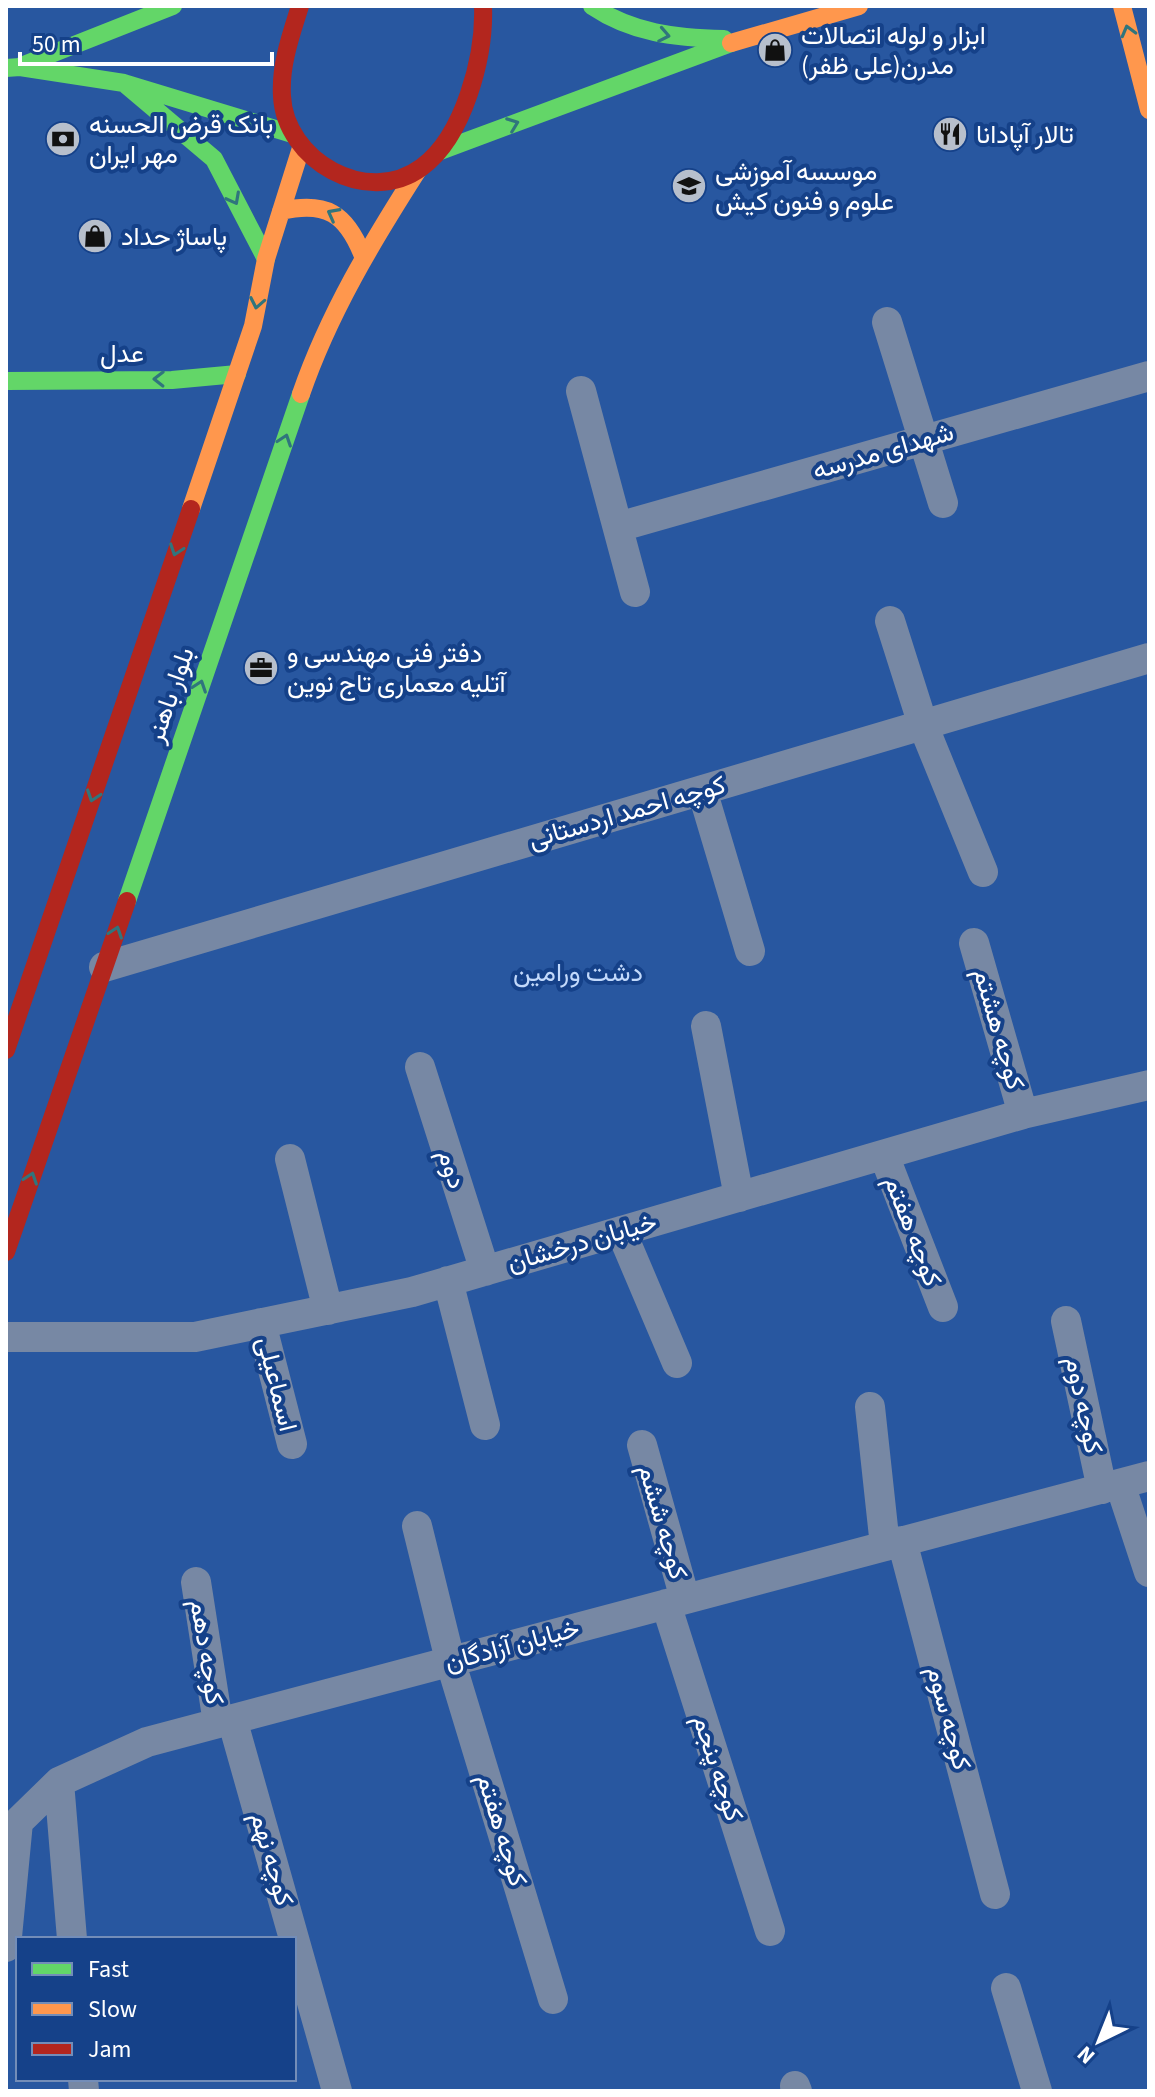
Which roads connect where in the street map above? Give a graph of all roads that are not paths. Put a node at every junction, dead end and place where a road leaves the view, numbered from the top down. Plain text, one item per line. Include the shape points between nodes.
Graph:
1 (173, 6) edge
2 (300, 6) edge
3 (483, 6) edge
4 (592, 6) edge
5 (859, 6) edge
6 (1122, 6) edge
7 (741, 39) junction
8 (10, 66) edge
9 (124, 83) junction
10 (1149, 110) edge
11 (297, 141) junction
12 (440, 151) junction
13 (418, 170) junction
14 (281, 211) junction
15 (363, 256) junction
16 (266, 259) junction
17 (887, 322) dead end
18 (237, 374) junction
19 (1149, 376) edge
20 (6, 381) edge
21 (581, 391) dead end
22 (924, 438) junction
23 (943, 503) dead end
24 (618, 527) junction
25 (635, 592) dead end
26 (890, 621) dead end
27 (1149, 658) edge
28 (923, 725) junction
29 (702, 790) junction
30 (983, 872) dead end
31 (974, 943) dead end
32 (750, 951) dead end
33 (104, 967) junction
34 (706, 1026) dead end
35 (6, 1050) edge
36 (420, 1067) dead end
37 (1149, 1085) edge
38 (1023, 1114) junction
39 (884, 1155) junction
40 (290, 1159) dead end
41 (739, 1197) junction
42 (621, 1231) junction
43 (6, 1252) edge
44 (485, 1271) junction
45 (448, 1281) junction
46 (943, 1307) dead end
47 (328, 1310) junction
48 (1066, 1321) dead end
49 (261, 1323) junction
50 (6, 1337) edge
51 (677, 1363) dead end
52 (870, 1407) dead end
53 (485, 1425) dead end
54 (292, 1444) dead end
55 (642, 1445) dead end
56 (1124, 1483) edge
57 (417, 1526) dead end
58 (893, 1544) junction
59 (1149, 1572) edge
60 (196, 1582) dead end
61 (675, 1602) junction
62 (450, 1660) junction
63 (225, 1721) junction
64 (59, 1782) junction
65 (995, 1894) dead end
66 (770, 1931) dead end
67 (72, 1937) edge
68 (290, 1937) edge
69 (6, 1947) edge
70 (296, 1956) edge
71 (1006, 1988) dead end
72 (553, 1999) dead end
73 (337, 2091) edge
74 (1037, 2091) edge

1 - 8 main road
2 - 11 main road via 284,63 283,107
3 - 12 main road via 469,89
4 -> 7 main road via 647,31 686,39
5 - 7 main road
10 -> 6 main road
12 -> 7 main road
8 - 9 main road
9 - 11 main road
9 -> 16 main road via 214,159
11 - 13 main road via 309,158 333,174 361,182 391,181
11 - 14 main road, بلوار باهنر
12 - 13 main road
13 - 15 main road, بلوار باهنر
15 -> 14 main road via 357,236 343,218 302,205
14 - 16 main road, بلوار باهنر
33 -> 15 main road, بلوار باهنر via 318,345
16 -> 18 main road, بلوار باهنر
17 - 22 street
18 -> 20 main road, عدل via 172,380
18 -> 35 main road, بلوار باهنر
19 - 22 street, شهدای مدرسه
21 - 24 street
22 - 23 street
22 - 24 street, شهدای مدرسه
24 - 25 street
26 - 28 street
27 - 28 street, کوچه احمد اردستانی
28 - 29 street, کوچه احمد اردستانی
28 - 30 street
29 - 32 street
29 - 33 street, کوچه احمد اردستانی
31 - 38 street, کوچه هشتم
43 -> 33 main road, بلوار باهنر
34 - 41 street
36 - 44 street, دوم
37 - 38 street, خیابان درخشان
38 - 39 street, خیابان درخشان
39 - 41 street, خیابان درخشان
39 - 46 street, کوچه هفتم
40 - 47 street
41 - 42 street, خیابان درخشان
42 - 44 street, خیابان درخشان
42 - 51 street
44 - 45 street, خیابان درخشان
45 - 47 street, خیابان درخشان
45 - 53 street
47 - 49 street, خیابان درخشان
48 - 56 street, کوچه دوم
49 - 50 street, خیابان درخشان via 195,1337
49 - 54 street, اسماعیلی
52 - 58 street, کوچه سوم
55 - 61 street, کوچه ششم
56 - 58 street, خیابان آزادگان
56 - 59 street, کوچه دوم
57 - 62 street
58 - 61 street, خیابان آزادگان
58 - 65 street, کوچه سوم
60 - 63 street, کوچه دهم
61 - 62 street, خیابان آزادگان
61 - 66 street, کوچه پنجم
62 - 63 street, خیابان آزادگان
62 - 72 street, کوچه هفتم
63 - 64 street, خیابان آزادگان via 147,1742
63 - 68 street, کوچه نهم
64 - 67 street
64 - 69 street, خیابان آزادگان via 18,1822
70 - 73 street, کوچه نهم
71 - 74 street

